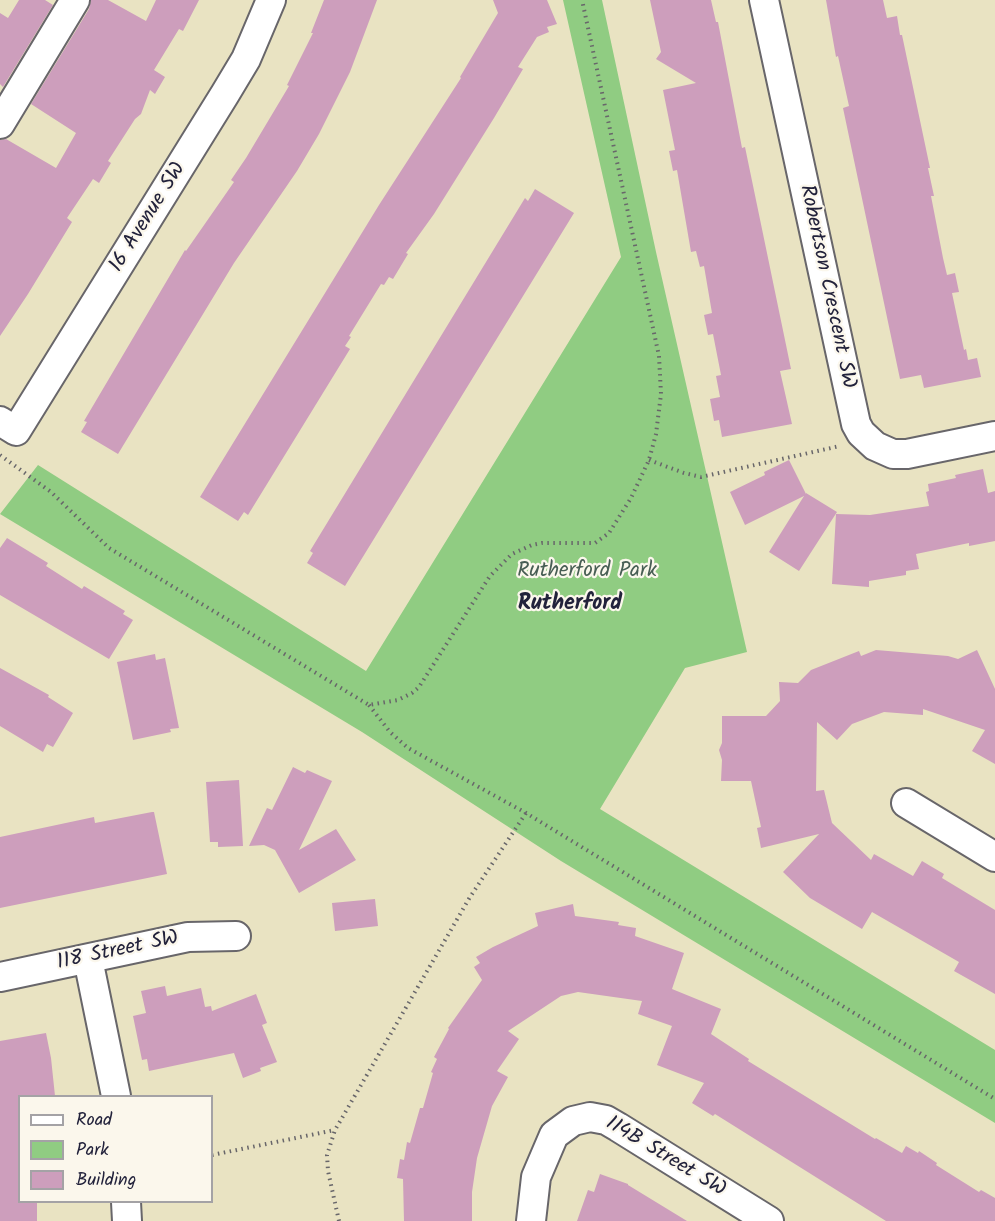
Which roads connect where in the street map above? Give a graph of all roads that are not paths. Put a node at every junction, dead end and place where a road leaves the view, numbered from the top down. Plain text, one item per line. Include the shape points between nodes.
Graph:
1 (75, 0) edge
2 (272, 0) edge
3 (764, 0) edge
4 (0, 124) edge
5 (8, 426) edge
6 (995, 436) edge
7 (906, 803) dead end
8 (995, 857) edge
9 (236, 936) dead end
10 (88, 959) junction
11 (0, 977) edge
12 (116, 1095) edge
13 (126, 1203) edge
14 (127, 1221) edge
15 (531, 1221) edge
16 (769, 1221) edge

1 - 4 street
2 - 5 street, 16 Avenue SW via 246,59 225,94
3 - 6 street, Robertson Crescent SW via 856,424 881,451 893,454
7 - 8 street
9 - 10 street, 118 Street SW via 188,937
10 - 11 street, 118 Street SW
10 - 12 street
13 - 14 street
15 - 16 street, 114B Street SW via 536,1177 554,1135 573,1121 590,1117 606,1120

